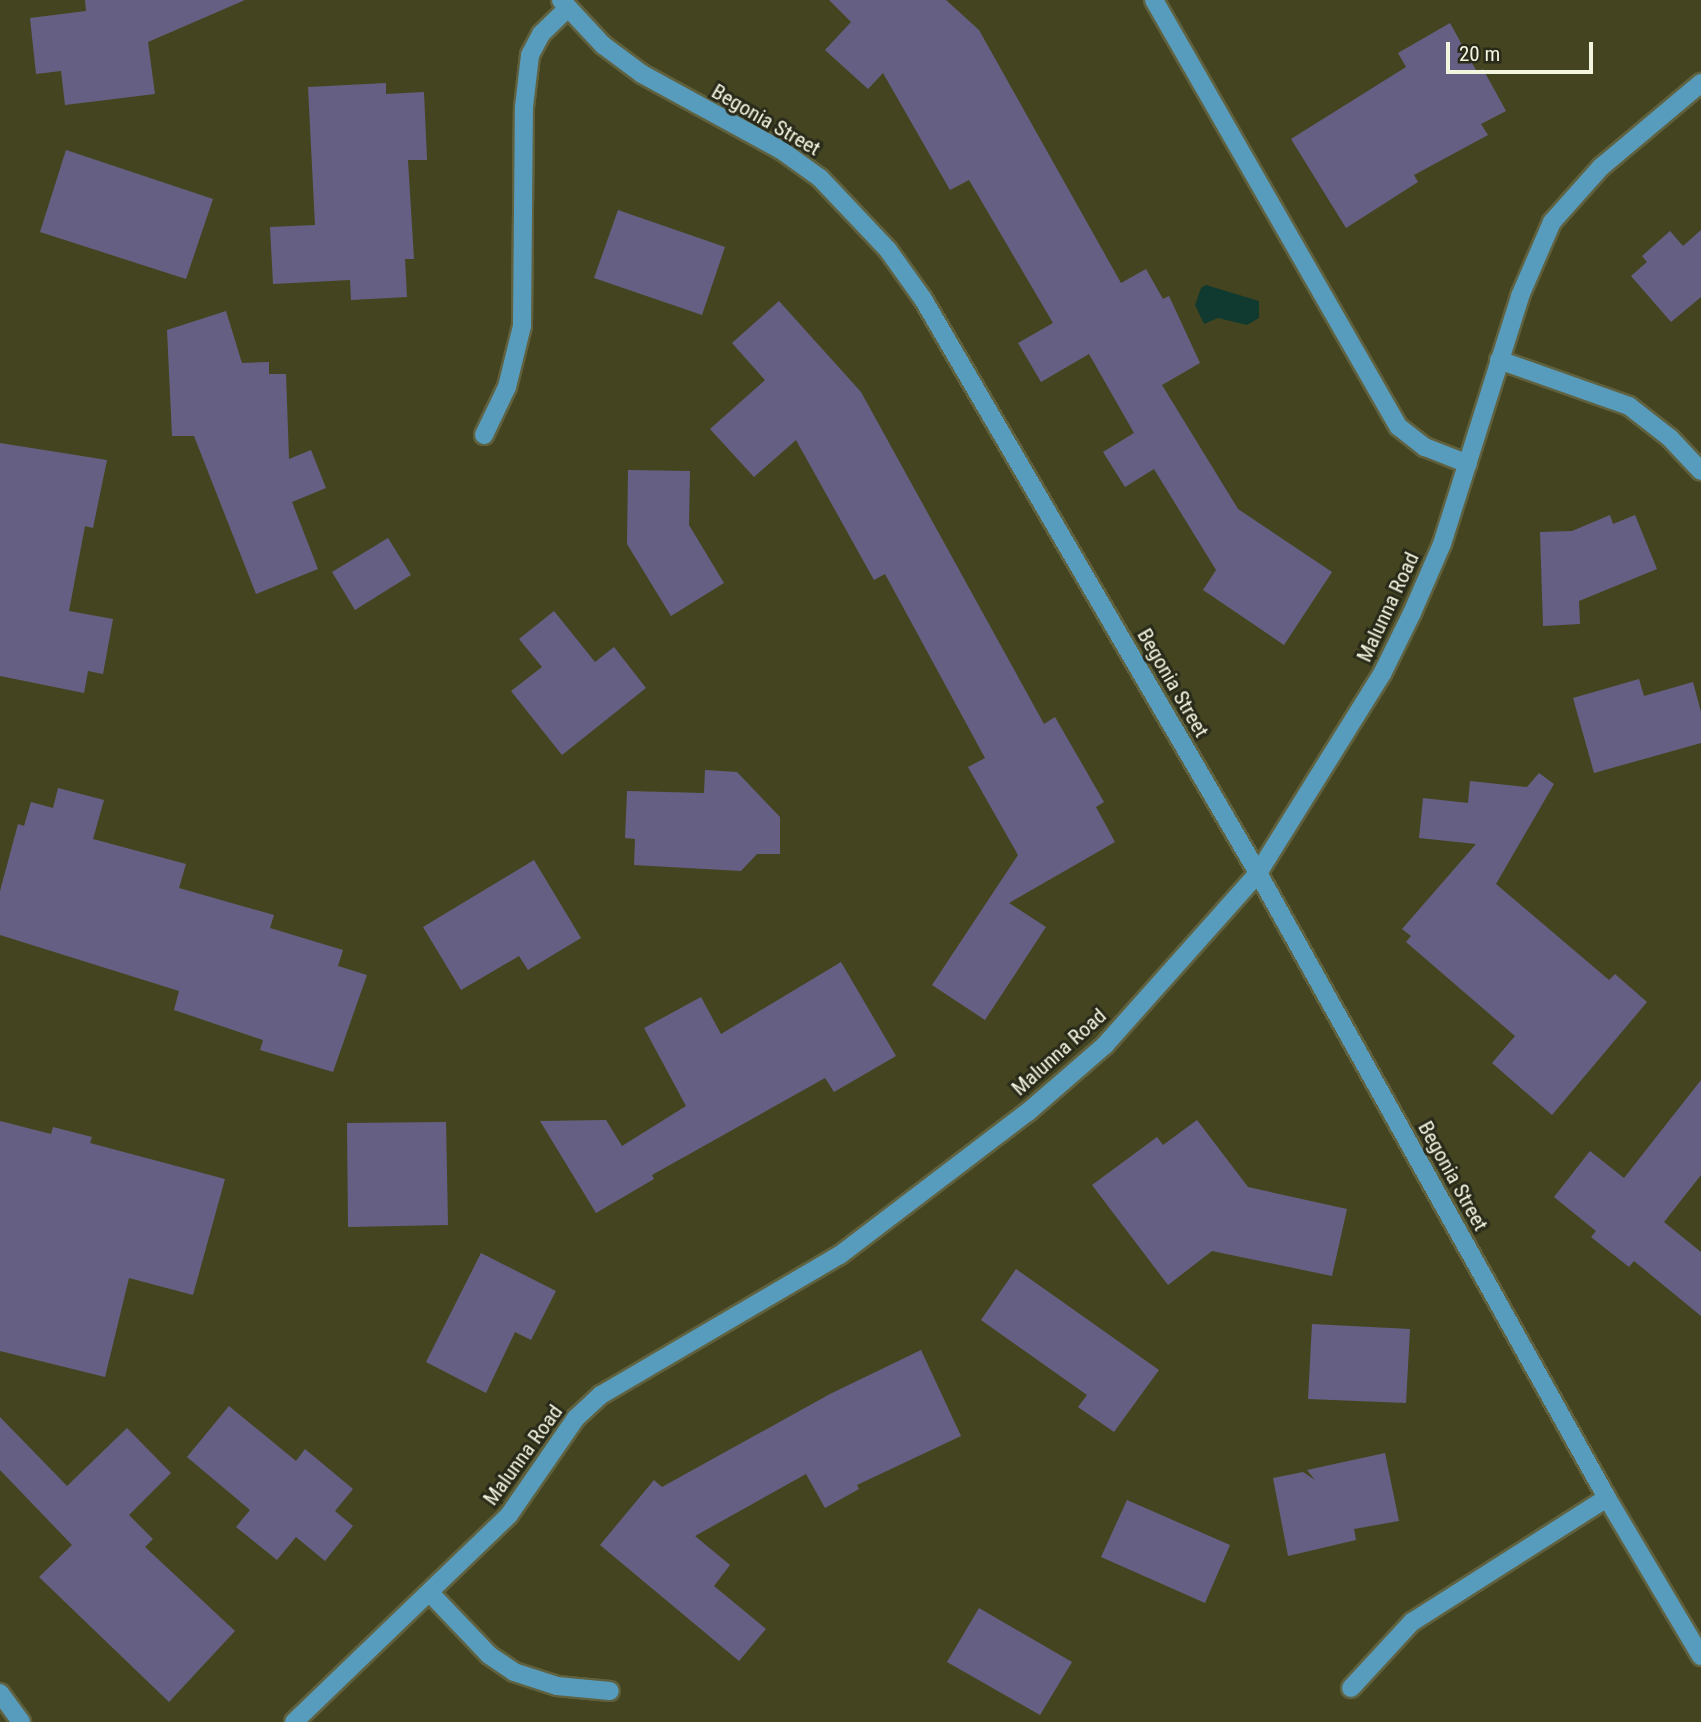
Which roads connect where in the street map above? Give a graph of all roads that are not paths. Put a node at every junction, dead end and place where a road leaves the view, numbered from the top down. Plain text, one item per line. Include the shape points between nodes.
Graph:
1 (1154, 0) edge
2 (564, 4) edge
3 (1701, 83) edge
4 (1499, 360) junction
5 (484, 435) dead end
6 (1468, 464) junction
7 (1701, 471) edge
8 (1258, 873) junction
9 (1607, 1498) junction
10 (431, 1594) junction
11 (1701, 1656) edge
12 (1351, 1688) dead end
13 (610, 1691) dead end
14 (0, 1693) edge
15 (21, 1722) edge
16 (294, 1722) edge

1 - 6 street via 1399,427 1425,447
2 - 5 street, Begonia Street via 530,55 524,107 522,327 507,387
2 - 8 street, Begonia Street via 603,46 642,74 781,150 820,178 888,250 923,299
3 - 4 street, Malunna Road via 1601,167 1552,222 1536,251
4 - 6 street, Malunna Road
4 - 7 street via 1629,406 1671,438
6 - 8 street, Malunna Road via 1442,544 1382,674
8 - 9 street, Begonia Street
8 - 10 street, Malunna Road via 1105,1045 1028,1112 840,1255 601,1395 576,1418 509,1516
9 - 11 street, Begonia Street
9 - 12 street via 1412,1622
10 - 13 street via 489,1655 514,1672 557,1686
10 - 16 street, Malunna Road
14 - 15 street

